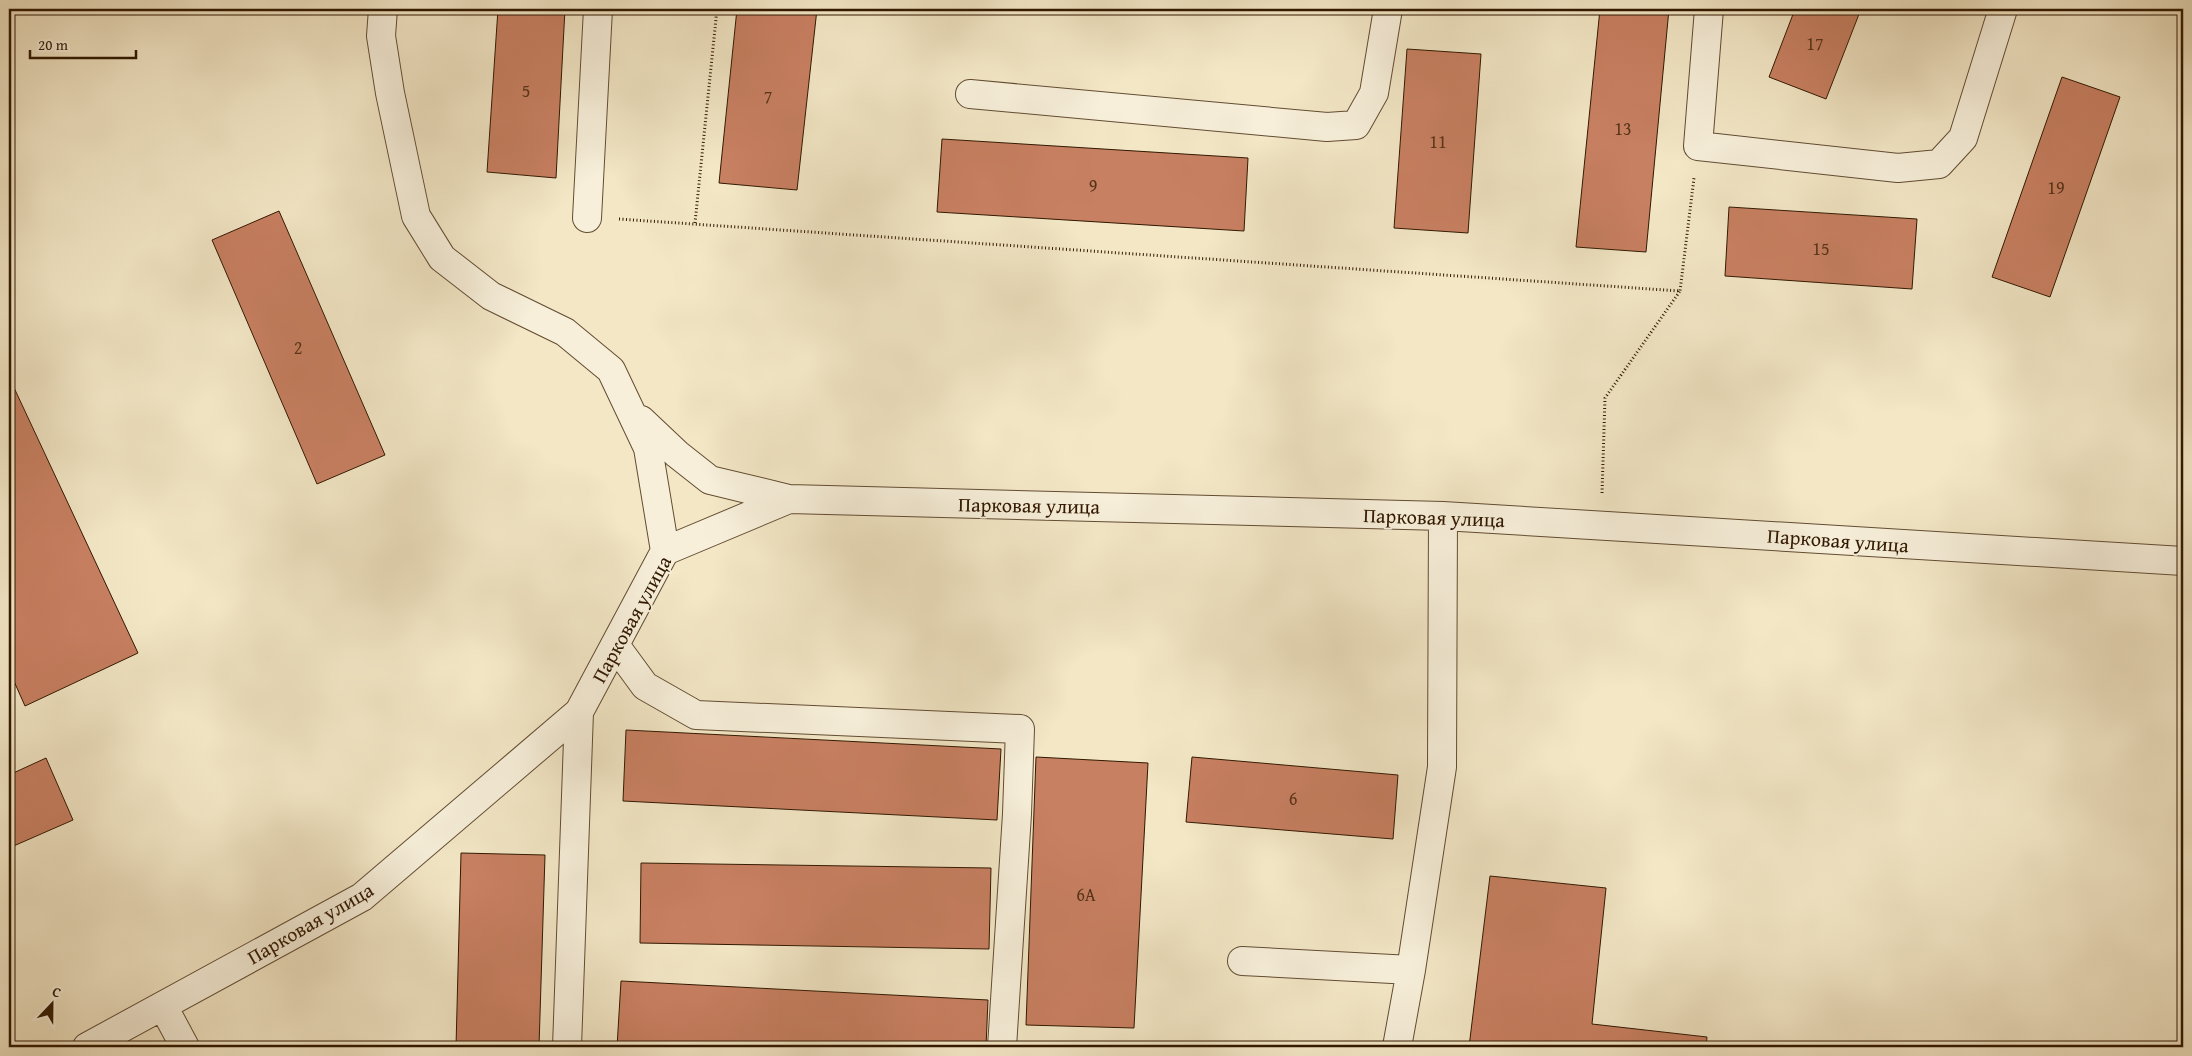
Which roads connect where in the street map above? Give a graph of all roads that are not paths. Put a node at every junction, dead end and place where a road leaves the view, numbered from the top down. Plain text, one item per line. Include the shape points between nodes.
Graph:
1 (383, 9) edge
2 (598, 9) edge
3 (1388, 9) edge
4 (1708, 9) edge
5 (2003, 9) edge
6 (970, 94) dead end
7 (587, 218) road end
8 (630, 410) junction
9 (789, 499) junction
10 (1443, 516) junction
11 (665, 551) junction
12 (2183, 561) edge
13 (615, 646) junction
14 (580, 712) junction
15 (1242, 961) dead end
16 (1410, 970) junction
17 (163, 1006) junction
18 (87, 1047) edge
19 (185, 1047) edge
20 (566, 1047) edge
21 (1002, 1047) edge
22 (1396, 1047) edge

1 - 8 street via 380,36 416,216 442,258 491,296 565,332 611,370
2 - 7 street
3 - 6 street via 1374,93 1356,125 1326,127
4 - 5 street via 1698,146 1898,168 1939,164 1963,138
8 - 9 street via 710,480
8 - 11 street via 648,448
9 - 10 street, Парковая улица
9 - 11 street, Парковая улица
10 - 12 street, Парковая улица
10 - 16 street via 1442,767
11 - 13 street, Парковая улица
13 - 14 street, Парковая улица
13 - 21 street via 645,686 696,715 1020,729 1018,814
14 - 17 street, Парковая улица via 362,897
14 - 20 street
15 - 16 street
16 - 22 street
17 - 18 street, Парковая улица
17 - 19 street

